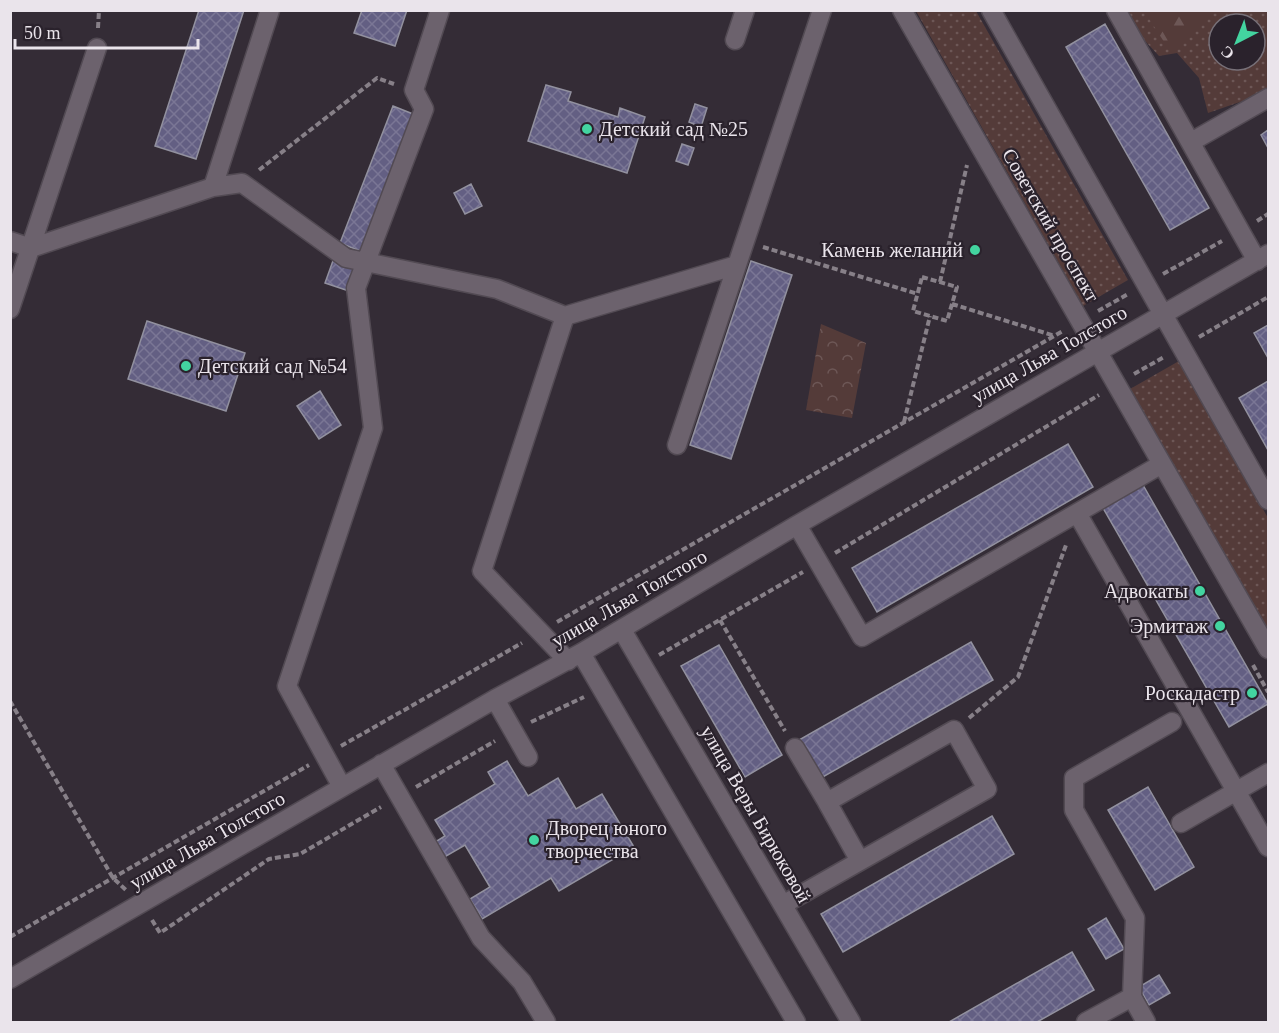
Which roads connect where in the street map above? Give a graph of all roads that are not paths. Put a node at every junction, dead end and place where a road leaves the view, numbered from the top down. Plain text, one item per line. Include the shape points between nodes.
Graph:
1 (270, 10) edge
2 (440, 10) edge
3 (745, 10) edge
4 (822, 10) edge
5 (902, 10) edge
6 (991, 10) edge
7 (1116, 10) edge
8 (735, 40) dead end
9 (97, 48) dead end
10 (1269, 98) edge
11 (1191, 142) junction
12 (213, 187) junction
13 (10, 241) edge
14 (31, 248) junction
15 (1263, 257) edge
16 (366, 262) junction
17 (737, 265) junction
18 (10, 309) edge
19 (1163, 315) junction
20 (565, 316) junction
21 (1098, 352) junction
22 (677, 445) dead end
23 (1162, 464) junction
24 (1269, 500) edge
25 (1077, 513) junction
26 (797, 525) junction
27 (622, 630) junction
28 (1269, 649) edge
29 (574, 657) junction
30 (495, 699) junction
31 (1172, 722) dead end
32 (795, 748) road end
33 (528, 757) dead end
34 (381, 764) junction
35 (1269, 773) edge
36 (342, 787) junction
37 (1237, 791) junction
38 (827, 802) junction
39 (1181, 823) dead end
40 (1269, 847) edge
41 (860, 861) junction
42 (784, 904) junction
43 (10, 979) edge
44 (1132, 997) junction
45 (546, 1023) edge
46 (796, 1023) edge
47 (851, 1023) edge
48 (1086, 1023) edge
49 (1146, 1023) edge

1 - 12 street
2 - 16 street via 414,90 424,109
3 - 8 street
4 - 17 street
5 - 21 street, Советский проспект
6 - 19 street
7 - 11 street
9 - 14 street
10 - 11 street
11 - 15 street via 1240,230
12 - 14 street
12 - 16 street via 242,183 346,258
13 - 14 street
14 - 18 street
15 - 19 street, улица Льва Толстого
16 - 20 street via 497,289
16 - 36 street via 356,288 373,428 287,686
17 - 20 street
17 - 22 street
19 - 21 street, улица Льва Толстого
19 - 24 street
20 - 29 street via 482,571 540,633
21 - 23 street, Советский проспект
21 - 26 street, улица Льва Толстого
23 - 25 street
23 - 28 street, Советский проспект
25 - 26 street via 862,637
25 - 37 street
26 - 27 street, улица Льва Толстого
27 - 29 street, улица Льва Толстого
27 - 42 street, улица Веры Бирюковой
29 - 30 street, улица Льва Толстого
29 - 46 street via 600,687
30 - 33 street
30 - 34 street, улица Льва Толстого
31 - 44 street via 1074,778 1074,810 1135,918
32 - 38 street
34 - 36 street, улица Льва Толстого
34 - 45 street via 481,938 522,982
35 - 37 street
36 - 43 street, улица Льва Толстого
37 - 39 street
37 - 40 street
38 - 41 street
38 - 41 street via 954,730 987,789
41 - 42 street
42 - 47 street, улица Веры Бирюковой
44 - 48 street
44 - 49 street

